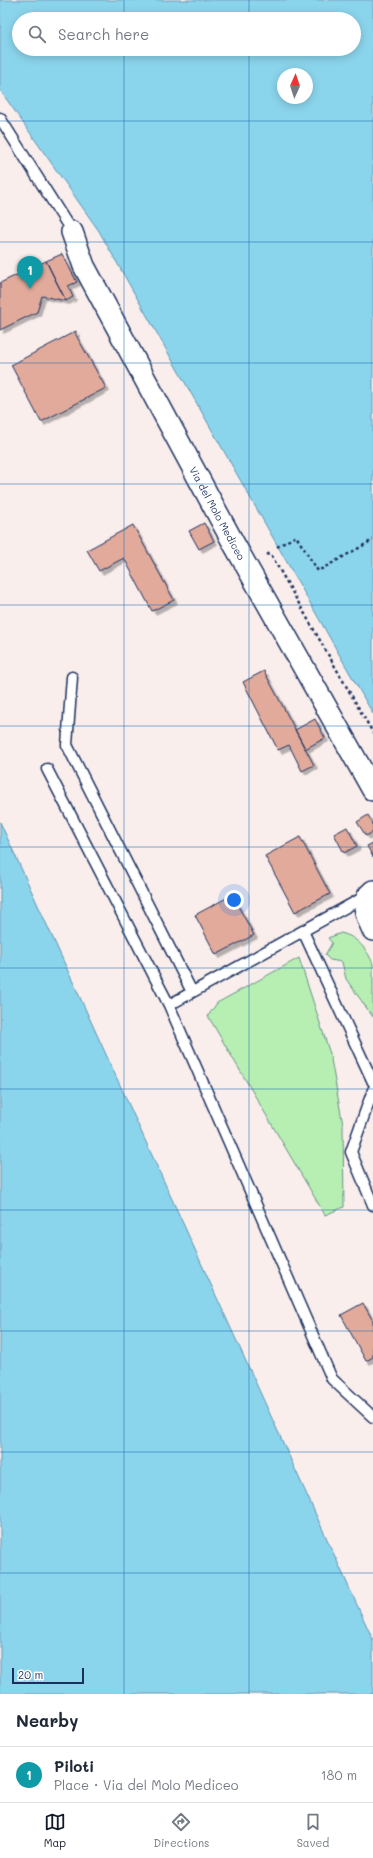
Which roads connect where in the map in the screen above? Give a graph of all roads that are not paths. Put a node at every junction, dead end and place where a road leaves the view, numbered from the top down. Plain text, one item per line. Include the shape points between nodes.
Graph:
1 (0, 118) edge
2 (72, 232) joint
3 (72, 677) dead end
4 (47, 769) dead end
5 (373, 790) edge
6 (371, 893) edge
7 (373, 930) edge
8 (303, 931) junction
9 (192, 992) junction
10 (169, 1005) junction
11 (373, 1082) edge
12 (373, 1090) edge
13 (373, 1204) edge
14 (373, 1417) edge

1 - 2 lane
2 - 5 street, Via del Molo Mediceo via 88,273 234,544
3 - 9 lane via 67,745
4 - 10 lane
6 - 7 street via 366,900 365,912
6 - 8 lane
8 - 9 lane
8 - 11 lane
9 - 10 lane
10 - 14 lane via 332,1379
12 - 13 lane via 351,1152

